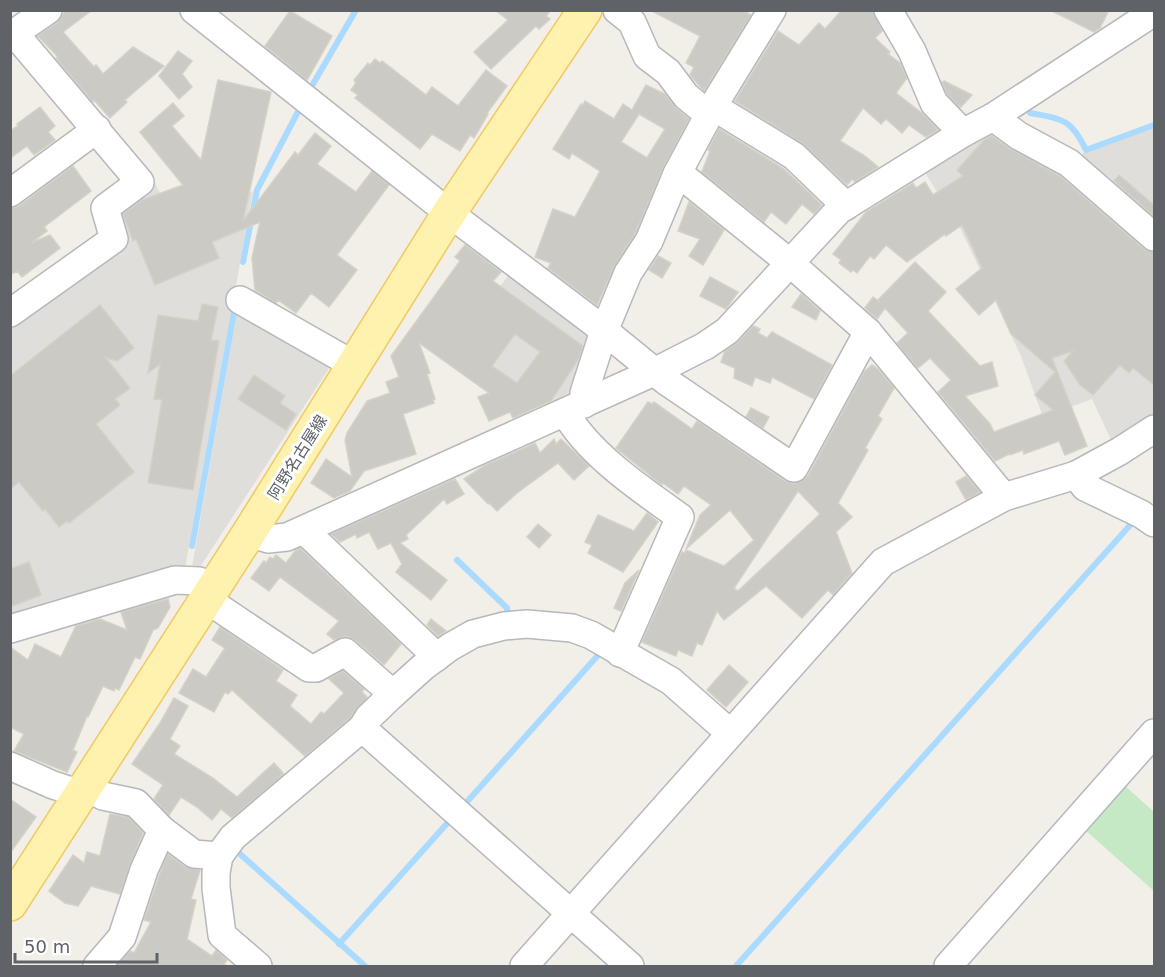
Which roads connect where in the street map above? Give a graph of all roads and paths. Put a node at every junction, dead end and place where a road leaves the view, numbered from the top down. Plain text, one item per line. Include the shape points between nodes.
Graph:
1 (48, 10) edge
2 (194, 10) edge
3 (585, 10) edge
4 (617, 10) edge
5 (772, 10) edge
6 (888, 10) edge
7 (1155, 12) edge
8 (13, 35) edge
9 (711, 111) junction
10 (993, 117) junction
11 (97, 129) junction
12 (963, 133) junction
13 (677, 174) junction
14 (10, 193) edge
15 (846, 206) junction
16 (449, 213) junction
17 (1155, 237) edge
18 (790, 263) junction
19 (240, 300) dead end
20 (10, 313) edge
21 (604, 331) junction
22 (868, 332) junction
23 (354, 366) junction
24 (656, 371) junction
25 (574, 408) junction
26 (1155, 429) edge
27 (1076, 475) junction
28 (1004, 497) junction
29 (1155, 523) edge
30 (304, 530) junction
31 (249, 534) junction
32 (210, 593) junction
33 (10, 629) edge
34 (620, 653) junction
35 (437, 657) junction
36 (393, 694) junction
37 (362, 728) junction
38 (730, 733) junction
39 (1155, 733) edge
40 (10, 766) edge
41 (83, 790) junction
42 (162, 830) junction
43 (219, 856) junction
44 (10, 904) edge
45 (571, 914) junction
46 (97, 966) edge
47 (258, 966) edge
48 (524, 966) edge
49 (630, 966) edge
50 (948, 966) edge

1 - 8 street
2 - 16 street
3 - 16 main road, 阿野名古屋線
4 - 9 street via 632,22 647,56 668,72 686,96
5 - 9 street
6 - 12 street via 912,51 934,103
7 - 10 street
8 - 11 street
9 - 13 street
9 - 15 street via 795,156
10 - 12 street
10 - 17 street via 1069,163
11 - 14 street
11 - 20 street via 140,182 105,208 114,239
12 - 15 street
13 - 18 street
13 - 21 street
15 - 18 street
16 - 21 street
16 - 23 main road, 阿野名古屋線
18 - 22 street
18 - 24 street via 727,331
19 - 23 street
21 - 24 street
21 - 25 street via 584,393
22 - 24 street via 795,468
22 - 28 street
23 - 31 main road, 阿野名古屋線
24 - 25 street
25 - 30 street
25 - 34 street via 573,428 624,477 680,518
26 - 27 street
27 - 28 street
27 - 29 street via 1085,487
28 - 38 street via 883,562
30 - 31 street via 268,539
30 - 35 street
31 - 32 main road, 阿野名古屋線
32 - 33 street via 199,581 175,580
32 - 36 street via 309,668 345,652
32 - 41 main road, 阿野名古屋線
34 - 35 street via 572,628 527,624 473,634
34 - 38 street via 671,681
35 - 36 street
36 - 37 street
37 - 43 street via 233,837
37 - 45 street
38 - 45 street
39 - 50 street
40 - 41 street via 53,785
41 - 42 street via 136,803
41 - 44 main road, 阿野名古屋線
42 - 43 street via 195,854
42 - 46 street via 122,937
43 - 47 street via 216,888 222,935
45 - 48 street
45 - 49 street

